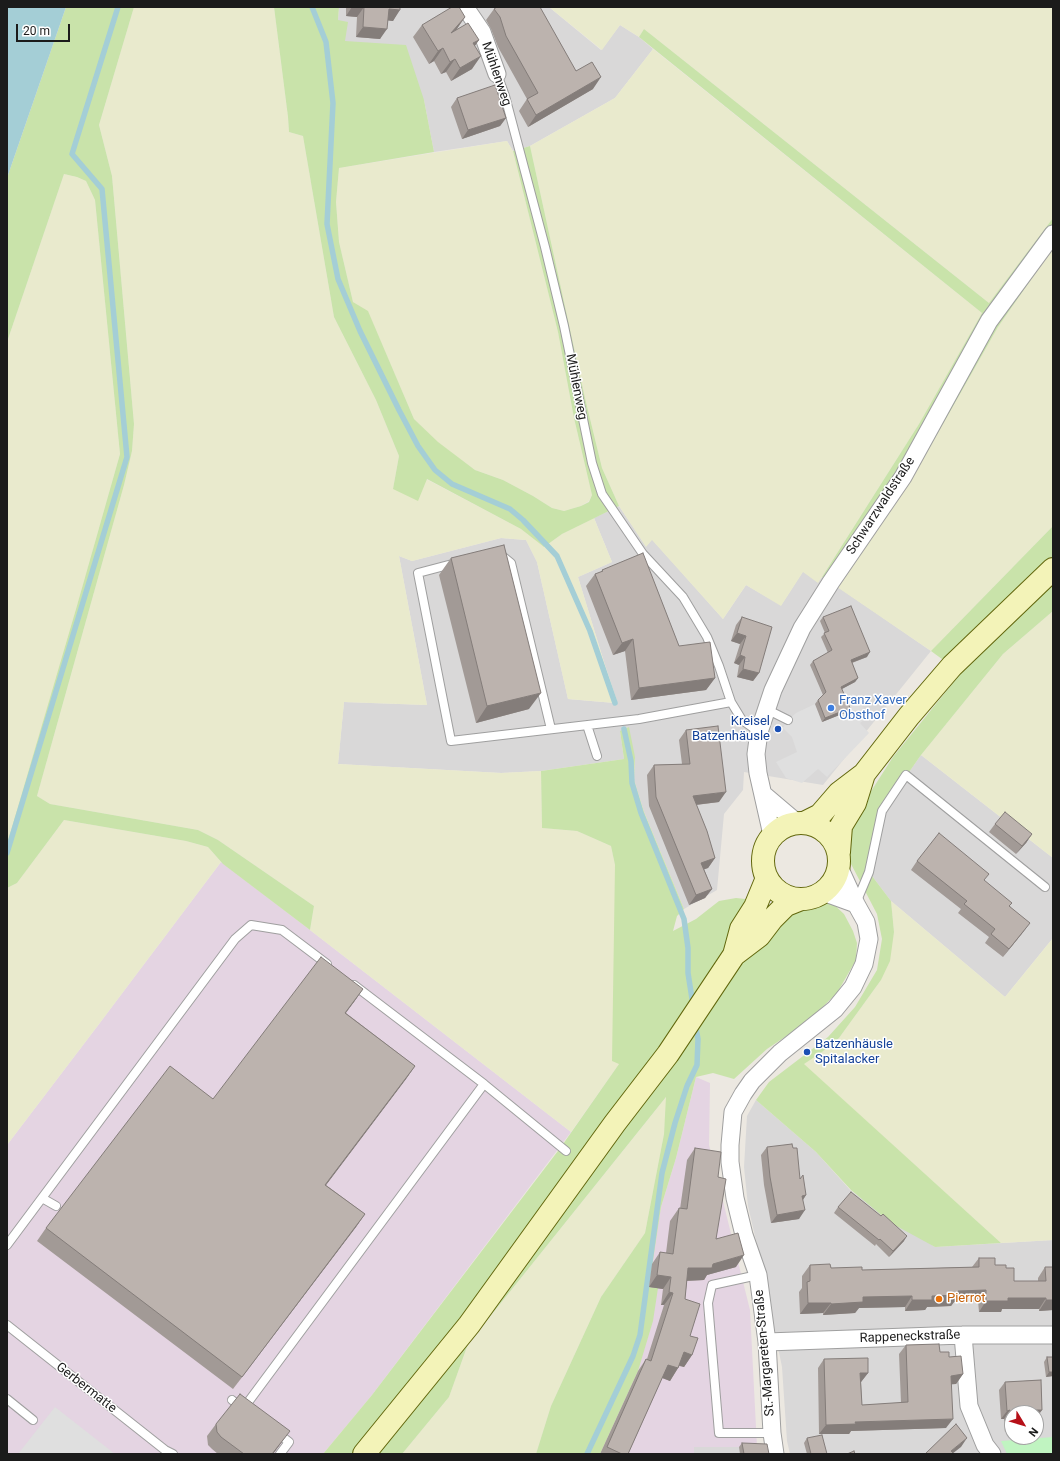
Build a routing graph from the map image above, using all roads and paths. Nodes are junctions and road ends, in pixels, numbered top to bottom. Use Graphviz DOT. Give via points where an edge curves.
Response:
graph roads {
  1 [pos="465,7"];
  2 [pos="497,74"];
  3 [pos="1053,234"];
  4 [pos="490,555"];
  5 [pos="461,562"];
  6 [pos="1053,569"];
  7 [pos="731,702"];
  8 [pos="766,709"];
  9 [pos="788,720"];
  10 [pos="587,725"];
  11 [pos="551,729"];
  12 [pos="759,732"];
  13 [pos="597,756"];
  14 [pos="864,774"];
  15 [pos="763,794"];
  16 [pos="801,822"];
  17 [pos="772,835"];
  18 [pos="839,860"];
  19 [pos="767,878"];
  20 [pos="1045,887"];
  21 [pos="823,892"];
  22 [pos="801,899"];
  23 [pos="856,904"];
  24 [pos="734,956"];
  25 [pos="332,968"];
  26 [pos="345,978"];
  27 [pos="484,1084"];
  28 [pos="566,1150"];
  29 [pos="42,1198"];
  30 [pos="56,1206"];
  31 [pos="7,1245"];
  32 [pos="758,1275"];
  33 [pos="7,1325"];
  34 [pos="963,1335"];
  35 [pos="1053,1335"];
  36 [pos="767,1342"];
  37 [pos="7,1399"];
  38 [pos="232,1400"];
  39 [pos="33,1420"];
  40 [pos="272,1429"];
  41 [pos="772,1433"];
  42 [pos="166,1452"];
  43 [pos="173,1454"];
  44 [pos="280,1454"];
  45 [pos="364,1454"];
  46 [pos="775,1454"];
  47 [pos="992,1454"];
  1 -- 2 [label="street, Mühlenweg" via="482,32"];
  2 -- 7 [label="lane, Mühlenweg" via="507,103 544,246 564,326 592,463 602,494 643,554 683,597 707,637"];
  3 -- 8 [label="street, Schwarzwaldstraße" via="989,321 903,477 802,628"];
  4 -- 11 [label="lane" via="498,553 511,563"];
  5 -- 11 [label="lane" via="418,573 451,741"];
  6 -- 14 [label="main road" via="952,666"];
  7 -- 10 [label="lane" via="640,719"];
  7 -- 12 [label="lane, Mühlenweg" via="742,720"];
  8 -- 9 [label="lane"];
  8 -- 12 [label="street, Schwarzwaldstraße"];
  10 -- 11 [label="lane"];
  10 -- 13 [label="lane"];
  12 -- 15 [label="street, Schwarzwaldstraße" via="756,754"];
  14 -- 16 [label="main road" via="839,794 820,815"];
  14 -- 18 [label="main road" via="855,803 841,826"];
  15 -- 16 [label="street"];
  15 -- 17 [label="street, Schwarzwaldstraße"];
  16 -- 17 [label="main road" via="787,825"];
  16 -- 18 [label="main road" via="827,832 836,844"];
  17 -- 19 [label="main road" via="763,856"];
  18 -- 21 [label="main road" via="833,881"];
  18 -- 23 [label="street, St.-Margareten-Straße"];
  19 -- 22 [label="main road" via="777,891"];
  19 -- 24 [label="main road" via="755,907 741,929"];
  20 -- 23 [label="lane" via="906,775 882,811 869,872"];
  21 -- 22 [label="main road"];
  21 -- 23 [label="street"];
  22 -- 24 [label="main road" via="786,905 759,936"];
  23 -- 32 [label="street, St.-Margareten-Straße" via="866,922 869,939 864,964 853,987 835,1010 780,1053 752,1081 733,1112 730,1162 735,1198"];
  24 -- 45 [label="main road" via="668,1054 469,1325"];
  25 -- 29 [label="lane" via="282,930 251,925 235,940"];
  26 -- 27 [label="lane"];
  27 -- 28 [label="lane"];
  27 -- 38 [label="lane" via="246,1411"];
  29 -- 30 [label="lane"];
  29 -- 31 [label="lane"];
  32 -- 36 [label="street, St.-Margareten-Straße"];
  32 -- 41 [label="lane" via="712,1285 708,1303 719,1433"];
  33 -- 42 [label="lane, Gerbermatte"];
  34 -- 35 [label="street, Rappeneckstraße"];
  34 -- 36 [label="street, Rappeneckstraße"];
  34 -- 47 [label="street" via="969,1406 985,1445"];
  36 -- 41 [label="street, St.-Margareten-Straße"];
  37 -- 39 [label="lane"];
  40 -- 44 [label="lane" via="289,1442"];
  41 -- 46 [label="street, St.-Margareten-Straße"];
  42 -- 43 [label="lane, Gerbermatte"];
}
